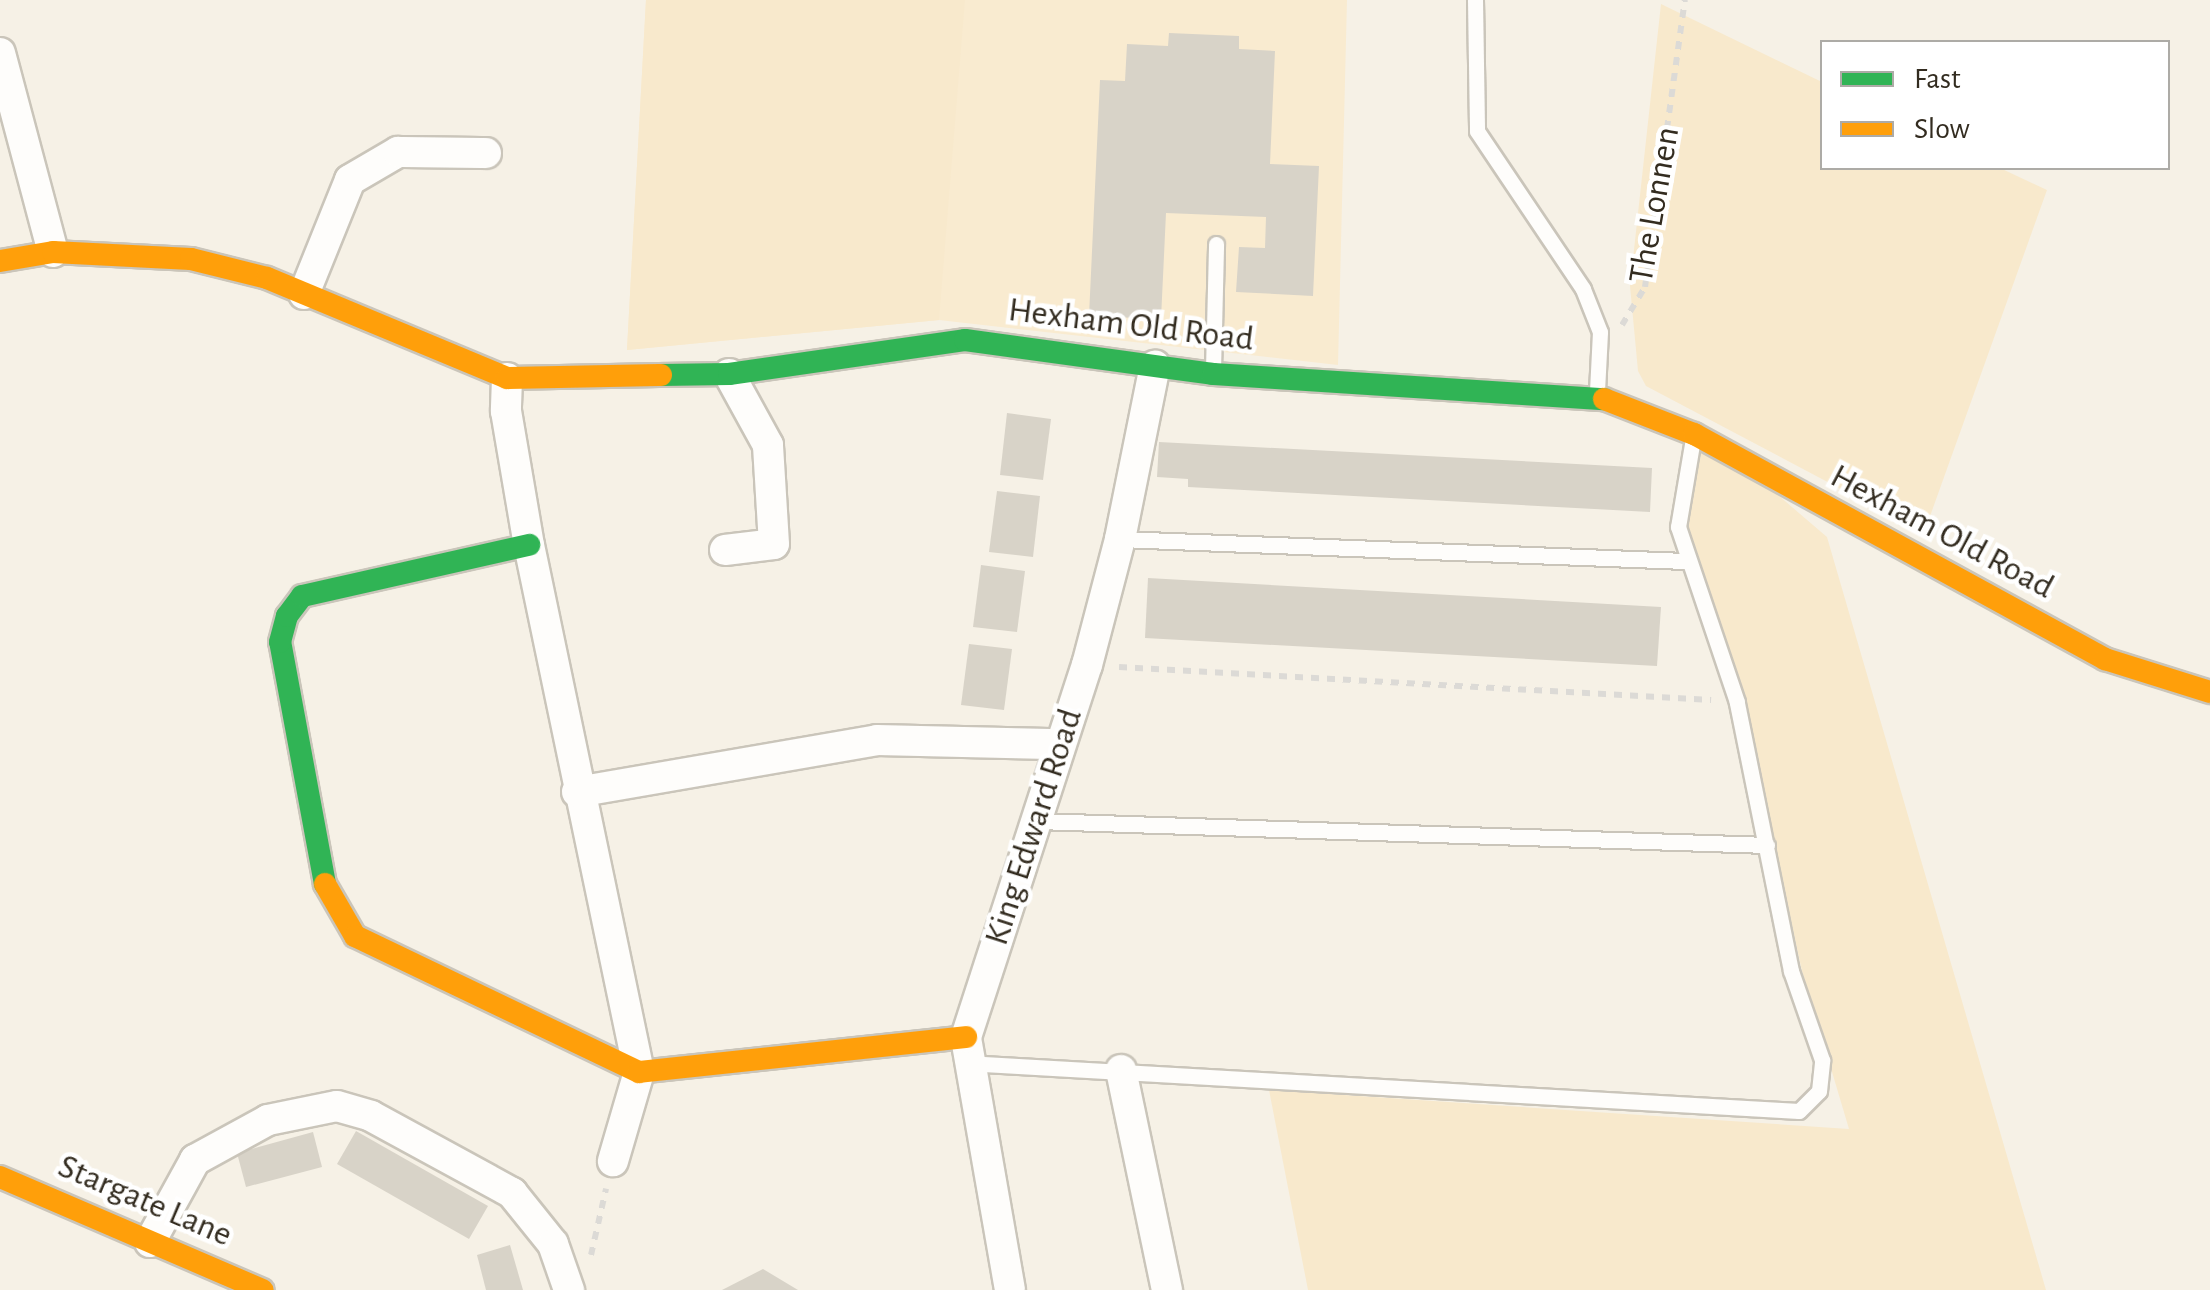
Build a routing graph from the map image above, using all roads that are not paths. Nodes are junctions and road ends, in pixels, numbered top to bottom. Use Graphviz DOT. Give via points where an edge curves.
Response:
graph roads {
  1 [pos="1475,0"];
  2 [pos="0,53"];
  3 [pos="486,153"];
  4 [pos="1216,244"];
  5 [pos="53,252"];
  6 [pos="0,261"];
  7 [pos="304,294"];
  8 [pos="1154,366"];
  9 [pos="730,374"];
  10 [pos="1213,374"];
  11 [pos="507,378"];
  12 [pos="1596,396"];
  13 [pos="1694,434"];
  14 [pos="1120,539"];
  15 [pos="529,545"];
  16 [pos="726,550"];
  17 [pos="1686,562"];
  18 [pos="2210,692"];
  19 [pos="1060,744"];
  20 [pos="576,792"];
  21 [pos="1037,821"];
  22 [pos="1767,845"];
  23 [pos="966,1050"];
  24 [pos="1121,1070"];
  25 [pos="639,1072"];
  26 [pos="613,1160"];
  27 [pos="0,1177"];
  28 [pos="150,1242"];
  29 [pos="578,1281"];
  30 [pos="263,1290"];
  31 [pos="1010,1290"];
  32 [pos="1168,1290"];
  1 -- 12 [label="lane" via="1477,131 1583,289 1600,332"];
  2 -- 5 [label="street"];
  3 -- 7 [label="street" via="398,152 350,180"];
  4 -- 10 [label="lane"];
  5 -- 6 [label="street, Hexham Old Road"];
  5 -- 7 [label="street, Hexham Old Road" via="191,259"];
  7 -- 11 [label="street, Hexham Old Road"];
  8 -- 9 [label="street, Hexham Old Road" via="965,340"];
  8 -- 10 [label="street, Hexham Old Road"];
  8 -- 14 [label="street, King Edward Road"];
  9 -- 11 [label="street, Hexham Old Road"];
  9 -- 16 [label="street" via="768,445 774,544"];
  10 -- 12 [label="street, Hexham Old Road"];
  11 -- 15 [label="street" via="506,411"];
  12 -- 13 [label="street, Hexham Old Road"];
  13 -- 17 [label="lane" via="1678,527"];
  13 -- 18 [label="street, Hexham Old Road" via="2105,659"];
  14 -- 17 [label="lane"];
  14 -- 19 [label="street, King Edward Road"];
  15 -- 20 [label="street"];
  15 -- 25 [label="street" via="302,596 287,616 280,642 326,890 355,936 382,954"];
  17 -- 22 [label="lane" via="1737,702"];
  19 -- 20 [label="street" via="877,740"];
  19 -- 21 [label="street, King Edward Road"];
  20 -- 25 [label="street"];
  21 -- 22 [label="lane"];
  21 -- 23 [label="street, King Edward Road"];
  22 -- 24 [label="lane" via="1791,971 1822,1060 1819,1091 1799,1111"];
  23 -- 24 [label="lane"];
  23 -- 25 [label="street"];
  23 -- 31 [label="street, King Edward Road"];
  24 -- 32 [label="street"];
  25 -- 26 [label="street"];
  27 -- 28 [label="street, Stargate Lane"];
  28 -- 29 [label="street" via="196,1160 268,1120 337,1106 371,1116 512,1192"];
  28 -- 30 [label="street, Stargate Lane"];
}
